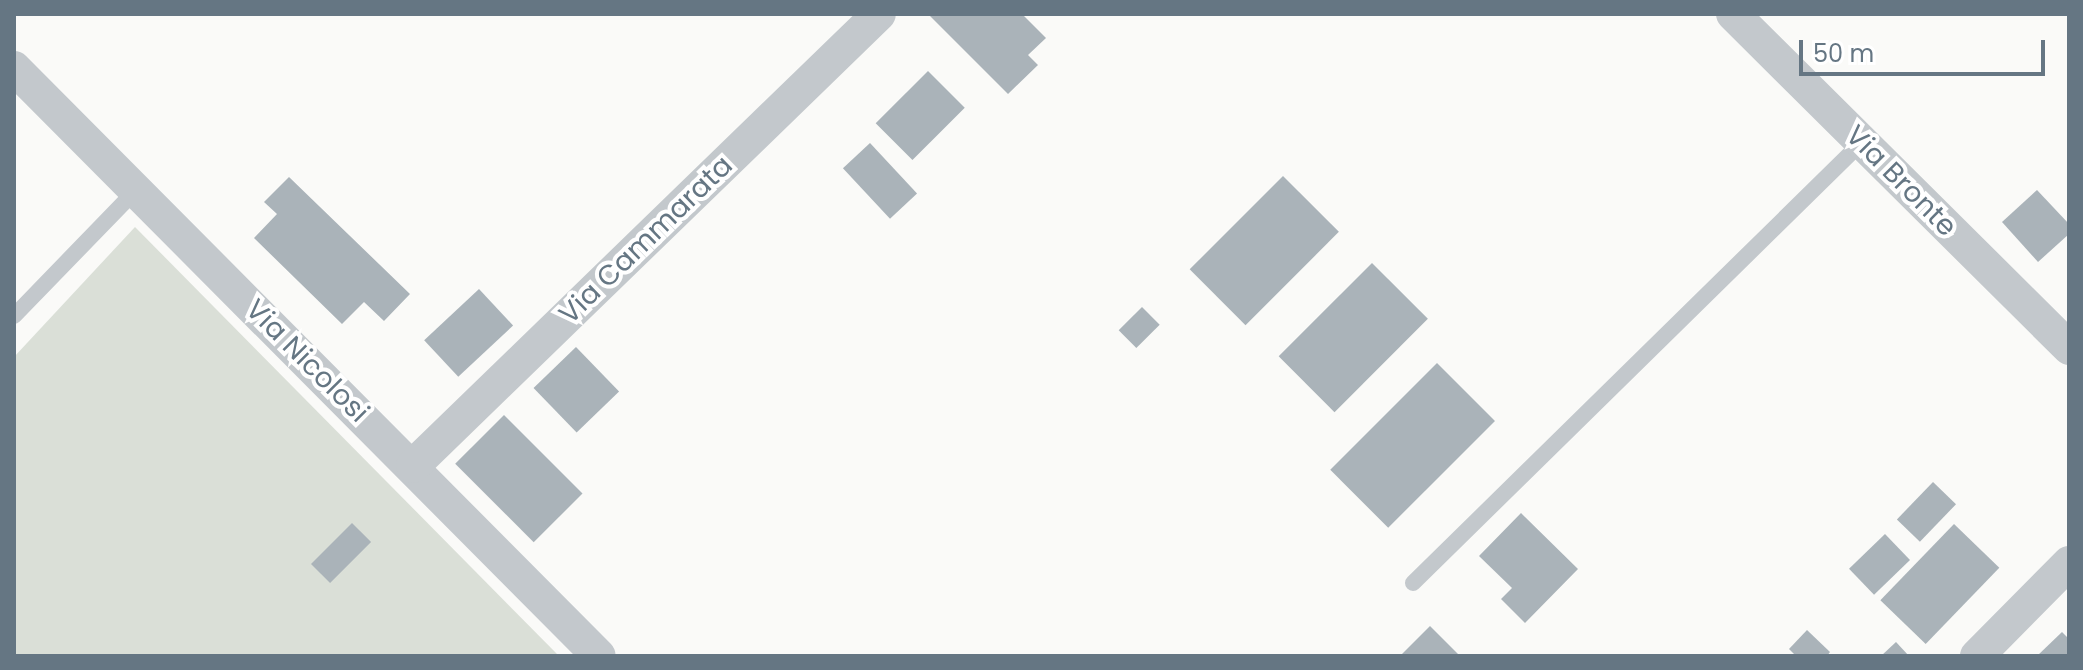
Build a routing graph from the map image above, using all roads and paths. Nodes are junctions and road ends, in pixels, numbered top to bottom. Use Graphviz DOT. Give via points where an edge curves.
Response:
graph roads {
  1 [pos="879,14"];
  2 [pos="1733,14"];
  3 [pos="14,68"];
  4 [pos="1862,142"];
  5 [pos="136,190"];
  6 [pos="14,316"];
  7 [pos="2069,347"];
  8 [pos="413,466"];
  9 [pos="2069,563"];
  10 [pos="1413,583"];
  11 [pos="599,656"];
  12 [pos="1977,656"];
  1 -- 8 [label="street, Via Cammarata"];
  2 -- 4 [label="street, Via Bronte"];
  3 -- 5 [label="street, Via Nicolosi"];
  4 -- 7 [label="street, Via Bronte"];
  4 -- 10 [label="lane"];
  5 -- 6 [label="lane"];
  5 -- 8 [label="street, Via Nicolosi"];
  8 -- 11 [label="street, Via Nicolosi"];
  9 -- 12 [label="street"];
}
